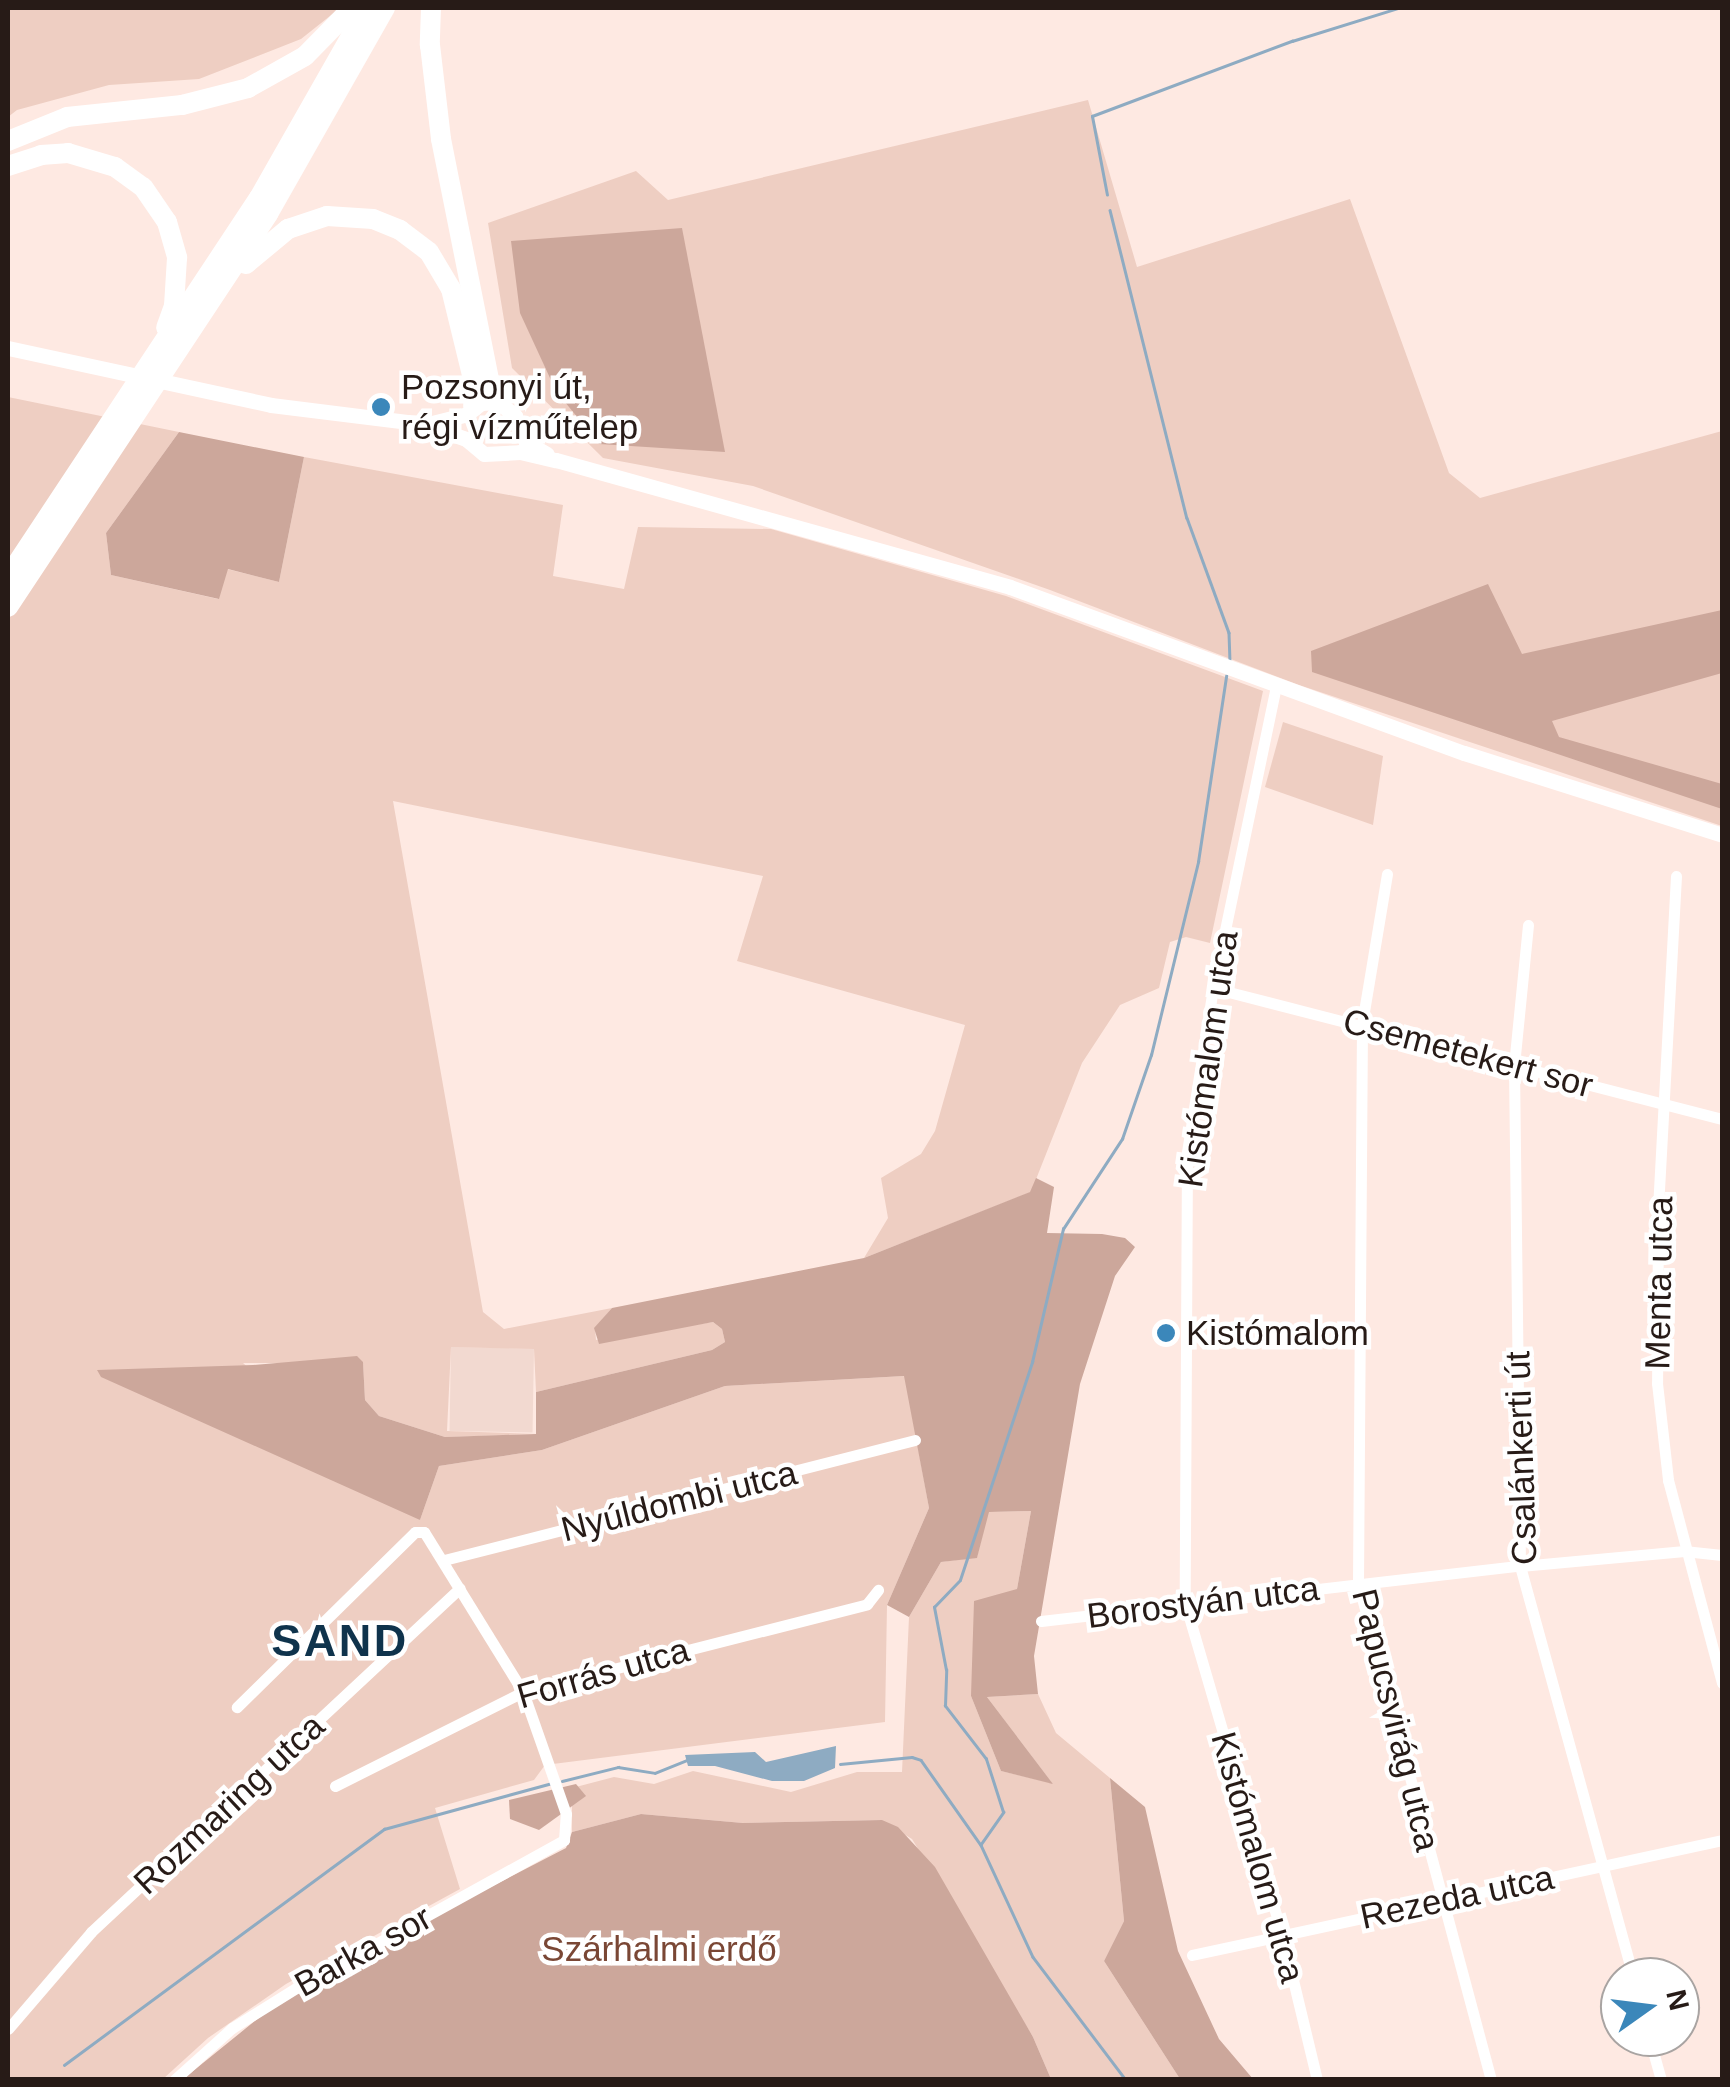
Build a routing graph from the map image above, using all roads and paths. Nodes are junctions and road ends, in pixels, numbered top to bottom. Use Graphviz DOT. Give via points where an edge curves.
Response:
graph roads {
  1 [pos="352,8"];
  2 [pos="367,8"];
  3 [pos="385,8"];
  4 [pos="430,8"];
  5 [pos="8,141"];
  6 [pos="8,166"];
  7 [pos="218,289"];
  8 [pos="8,348"];
  9 [pos="159,350"];
  10 [pos="498,402"];
  11 [pos="470,411"];
  12 [pos="423,424"];
  13 [pos="518,427"];
  14 [pos="466,439"];
  15 [pos="503,452"];
  16 [pos="556,460"];
  17 [pos="8,577"];
  18 [pos="8,607"];
  19 [pos="1276,686"];
  20 [pos="1722,835"];
  21 [pos="1387,874"];
  22 [pos="1676,876"];
  23 [pos="1528,926"];
  24 [pos="1213,988"];
  25 [pos="1362,1024"];
  26 [pos="1514,1066"];
  27 [pos="1664,1104"];
  28 [pos="1722,1120"];
  29 [pos="914,1440"];
  30 [pos="1684,1551"];
  31 [pos="1722,1555"];
  32 [pos="444,1560"];
  33 [pos="1520,1566"];
  34 [pos="1358,1583"];
  35 [pos="460,1588"];
  36 [pos="878,1590"];
  37 [pos="1185,1603"];
  38 [pos="1041,1620"];
  39 [pos="1722,1683"];
  40 [pos="522,1692"];
  41 [pos="237,1707"];
  42 [pos="336,1786"];
  43 [pos="1722,1840"];
  44 [pos="1603,1866"];
  45 [pos="1442,1902"];
  46 [pos="1282,1934"];
  47 [pos="1192,1955"];
  48 [pos="1628,1957"];
  49 [pos="8,2029"];
  50 [pos="174,2080"];
  51 [pos="1317,2080"];
  52 [pos="1491,2080"];
  1 -- 5 [label="highway" via="305,56 248,88 182,105 67,117"];
  2 -- 9 [label="highway" via="304,124"];
  3 -- 7 [label="highway" via="319,130"];
  4 -- 10 [label="highway" via="441,139"];
  6 -- 9 [label="highway" via="40,155 94,158 128,175 157,204 177,258 174,306"];
  7 -- 11 [label="highway" via="272,239 308,220 349,214 400,230 428,252 451,289 474,383"];
  7 -- 18 [label="highway"];
  8 -- 12 [label="main road" via="290,408"];
  9 -- 17 [label="highway"];
  10 -- 11 [label="main road"];
  10 -- 13 [label="main road"];
  11 -- 12 [label="main road"];
  11 -- 14 [label="main road"];
  12 -- 14 [label="main road"];
  13 -- 15 [label="main road"];
  13 -- 16 [label="main road" via="526,442"];
  14 -- 15 [label="main road" via="484,454"];
  15 -- 16 [label="main road"];
  16 -- 19 [label="main road" via="1010,587"];
  19 -- 20 [label="main road"];
  19 -- 24 [label="street, Kistómalom utca"];
  21 -- 25 [label="street, Papucsvirág utca"];
  22 -- 27 [label="street, Menta utca"];
  23 -- 26 [label="street, Csalánkerti út"];
  24 -- 25 [label="street, Csemetekert sor"];
  24 -- 37 [label="street, Kistómalom utca" via="1187,1152"];
  25 -- 26 [label="street, Csemetekert sor"];
  25 -- 34 [label="street, Papucsvirág utca"];
  26 -- 27 [label="street, Csemetekert sor"];
  26 -- 33 [label="street, Csalánkerti út"];
  27 -- 28 [label="street, Csemetekert sor"];
  27 -- 30 [label="street, Menta utca" via="1657,1383"];
  29 -- 32 [label="street, Nyúldombi utca"];
  30 -- 31 [label="street, Borostyán utca"];
  30 -- 33 [label="street, Borostyán utca"];
  30 -- 39 [label="street, Menta utca"];
  32 -- 35 [label="street"];
  32 -- 41 [label="street" via="430,1536 418,1531"];
  33 -- 34 [label="street, Borostyán utca"];
  33 -- 44 [label="street, Csalánkerti út"];
  34 -- 37 [label="street, Borostyán utca"];
  34 -- 45 [label="street, Papucsvirág utca"];
  35 -- 40 [label="street"];
  35 -- 49 [label="street, Rozmaring utca" via="91,1932"];
  36 -- 40 [label="street, Forrás utca" via="867,1604"];
  37 -- 38 [label="street, Borostyán utca"];
  37 -- 46 [label="street, Kistómalom utca"];
  40 -- 42 [label="street, Forrás utca"];
  40 -- 50 [label="street, Barka sor" via="566,1814 564,1840 296,1988 232,2028"];
  43 -- 44 [label="street, Rezeda utca"];
  44 -- 45 [label="street, Rezeda utca"];
  44 -- 48 [label="street, Csalánkerti út"];
  45 -- 46 [label="street, Rezeda utca"];
  45 -- 52 [label="street, Papucsvirág utca"];
  46 -- 47 [label="street, Rezeda utca"];
  46 -- 51 [label="street, Kistómalom utca"];
}
